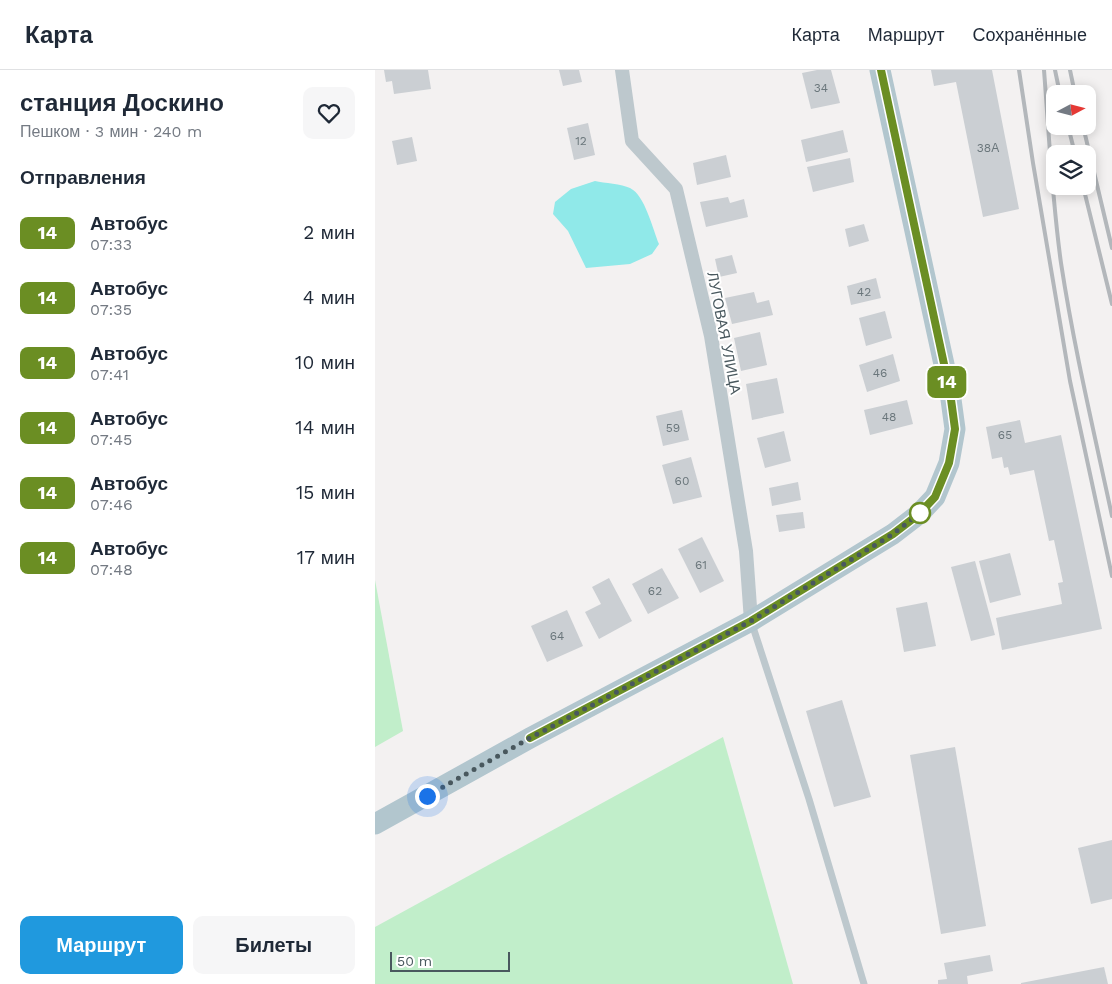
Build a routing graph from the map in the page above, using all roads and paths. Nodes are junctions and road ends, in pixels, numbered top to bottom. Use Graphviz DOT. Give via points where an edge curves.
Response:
graph roads {
  1 [pos="622,70"];
  2 [pos="881,70"];
  3 [pos="751,621"];
  4 [pos="375,824"];
  5 [pos="864,984"];
  1 -- 3 [label="street, ЛУГОВАЯ УЛИЦА" via="632,140 676,189 711,336 746,551"];
  2 -- 3 [label="main road" via="950,392 955,429 949,463 935,497 919,514 893,534"];
  3 -- 4 [label="main road"];
  3 -- 5 [label="lane"];
}
